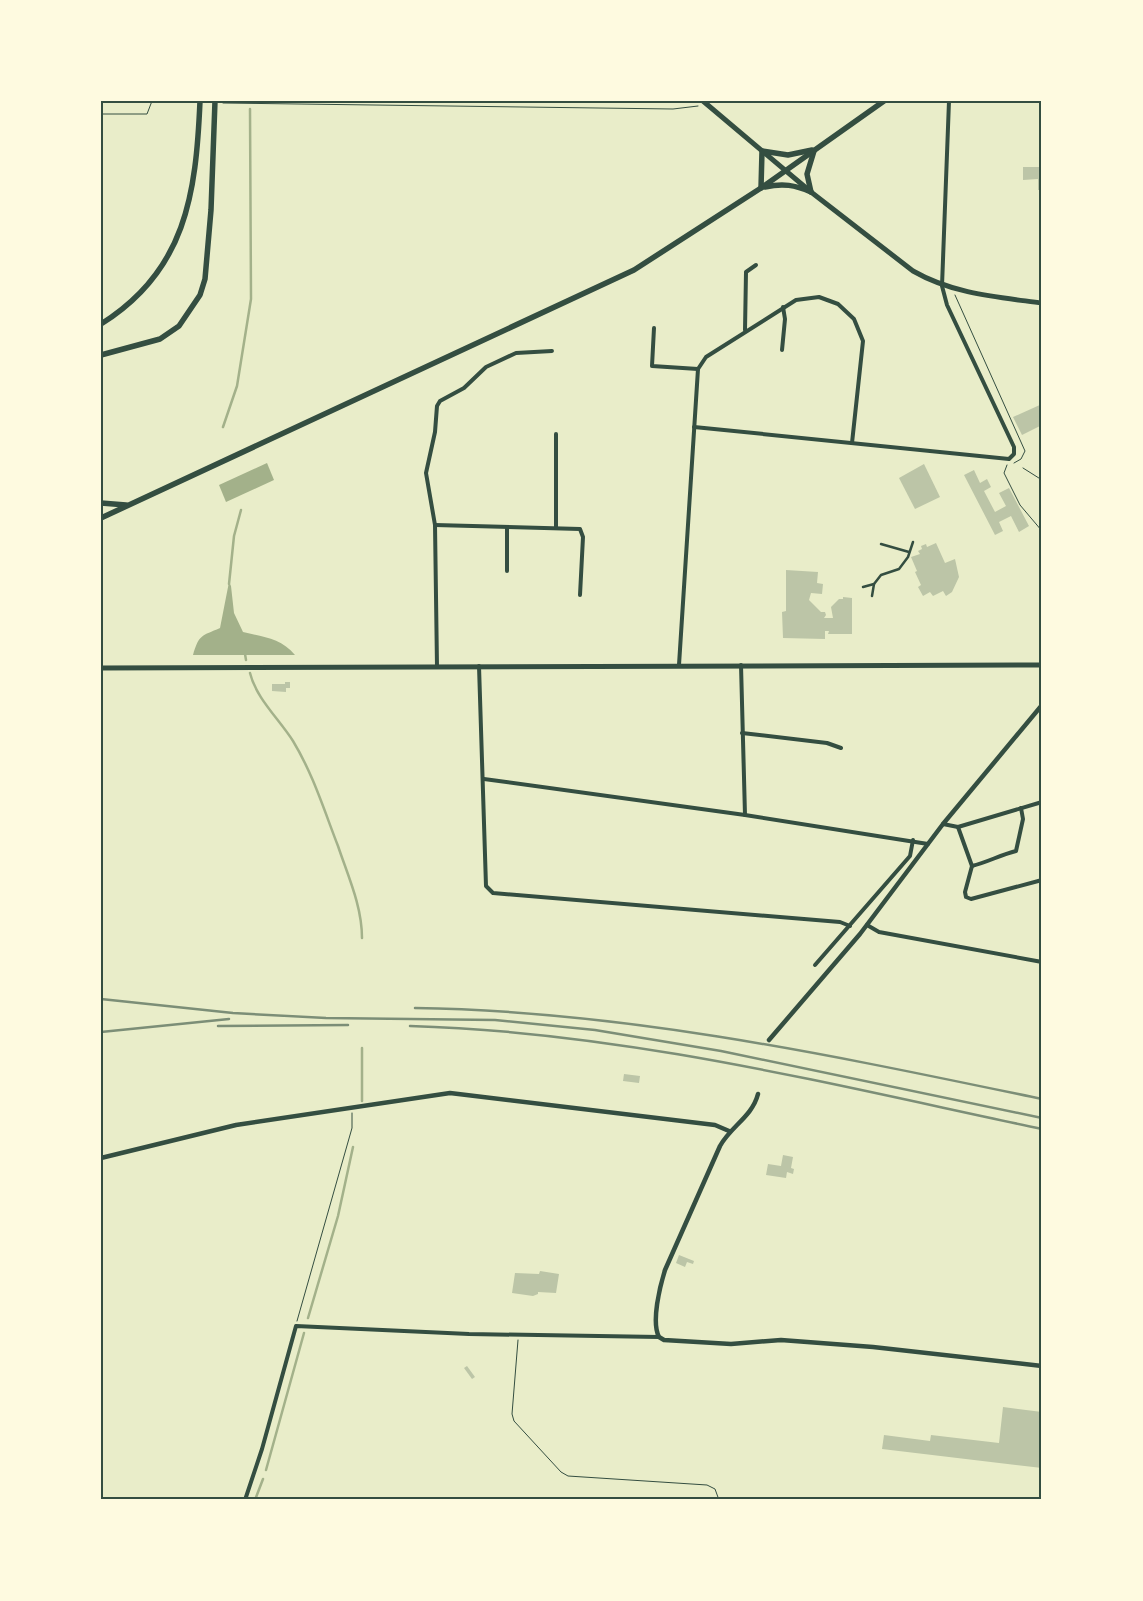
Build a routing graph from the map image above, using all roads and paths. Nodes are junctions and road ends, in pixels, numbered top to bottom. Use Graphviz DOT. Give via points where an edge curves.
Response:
graph roads {
  1 [pos="152,101"];
  2 [pos="166,101"];
  3 [pos="200,101"];
  4 [pos="215,101"];
  5 [pos="884,101"];
  6 [pos="949,101"];
  7 [pos="181,102"];
  8 [pos="706,102"];
  9 [pos="230,103"];
  10 [pos="101,114"];
  11 [pos="762,150"];
  12 [pos="814,150"];
  13 [pos="785,170"];
  14 [pos="761,188"];
  15 [pos="811,192"];
  16 [pos="756,265"];
  17 [pos="942,286"];
  18 [pos="954,289"];
  19 [pos="1042,303"];
  20 [pos="783,307"];
  21 [pos="101,324"];
  22 [pos="654,328"];
  23 [pos="746,330"];
  24 [pos="782,350"];
  25 [pos="552,351"];
  26 [pos="101,355"];
  27 [pos="698,369"];
  28 [pos="694,427"];
  29 [pos="556,434"];
  30 [pos="852,443"];
  31 [pos="1023,468"];
  32 [pos="1042,480"];
  33 [pos="101,503"];
  34 [pos="130,504"];
  35 [pos="101,518"];
  36 [pos="436,525"];
  37 [pos="508,526"];
  38 [pos="556,527"];
  39 [pos="1042,531"];
  40 [pos="914,542"];
  41 [pos="881,544"];
  42 [pos="908,552"];
  43 [pos="507,571"];
  44 [pos="874,584"];
  45 [pos="863,586"];
  46 [pos="580,595"];
  47 [pos="872,596"];
  48 [pos="679,665"];
  49 [pos="741,665"];
  50 [pos="1042,665"];
  51 [pos="479,666"];
  52 [pos="437,667"];
  53 [pos="101,668"];
  54 [pos="1042,705"];
  55 [pos="742,732"];
  56 [pos="841,748"];
  57 [pos="484,779"];
  58 [pos="1042,802"];
  59 [pos="1021,808"];
  60 [pos="745,815"];
  61 [pos="943,824"];
  62 [pos="958,827"];
  63 [pos="913,840"];
  64 [pos="928,844"];
  65 [pos="972,866"];
  66 [pos="1042,880"];
  67 [pos="867,925"];
  68 [pos="850,926"];
  69 [pos="1042,962"];
  70 [pos="815,965"];
  71 [pos="769,1040"];
  72 [pos="758,1094"];
  73 [pos="351,1109"];
  74 [pos="730,1131"];
  75 [pos="101,1158"];
  76 [pos="296,1326"];
  77 [pos="659,1337"];
  78 [pos="518,1344"];
  79 [pos="1042,1366"];
  80 [pos="245,1500"];
  81 [pos="719,1500"];
  1 -- 10 [label="path" via="148,114"];
  2 -- 7 [label="path"];
  3 -- 21 [label="main road" via="200,122 186,213 173,249 139,296"];
  4 -- 26 [label="main road" via="209,239 200,295 179,326 160,339"];
  5 -- 12 [label="main road"];
  6 -- 17 [label="street"];
  8 -- 9 [label="path" via="673,109"];
  8 -- 11 [label="main road"];
  11 -- 12 [label="main road" via="788,155"];
  11 -- 13 [label="main road"];
  11 -- 14 [label="main road"];
  12 -- 13 [label="main road"];
  12 -- 15 [label="main road" via="807,174"];
  13 -- 14 [label="main road"];
  13 -- 15 [label="main road"];
  14 -- 15 [label="main road" via="785,184"];
  14 -- 34 [label="main road" via="634,270"];
  15 -- 17 [label="main road" via="904,265"];
  16 -- 23 [label="street" via="746,272"];
  17 -- 18 [label="main road"];
  17 -- 30 [label="street" via="947,305 1014,447 1014,454 1009,459"];
  18 -- 19 [label="main road"];
  18 -- 39 [label="path" via="956,300 1025,451 1018,461 1008,462 1004,473 1020,505"];
  20 -- 23 [label="street"];
  20 -- 24 [label="street" via="786,319"];
  20 -- 30 [label="street" via="801,298 826,298 847,310 857,324 863,348"];
  22 -- 27 [label="street" via="652,366"];
  23 -- 27 [label="street" via="712,352"];
  25 -- 36 [label="street" via="516,353 486,367 464,388 440,401 426,473"];
  27 -- 28 [label="street"];
  28 -- 30 [label="street"];
  28 -- 48 [label="street"];
  29 -- 38 [label="street"];
  31 -- 32 [label="path"];
  33 -- 34 [label="main road"];
  34 -- 35 [label="main road"];
  36 -- 37 [label="street"];
  36 -- 52 [label="street"];
  37 -- 38 [label="street"];
  37 -- 43 [label="street"];
  38 -- 46 [label="street" via="575,528 582,532"];
  40 -- 42 [label="street"];
  41 -- 42 [label="street"];
  42 -- 44 [label="street" via="899,569 881,574"];
  44 -- 45 [label="street"];
  44 -- 47 [label="street"];
  48 -- 49 [label="main road"];
  48 -- 51 [label="main road"];
  49 -- 50 [label="main road"];
  49 -- 55 [label="street"];
  51 -- 52 [label="main road"];
  51 -- 57 [label="street"];
  52 -- 53 [label="main road"];
  54 -- 61 [label="street"];
  55 -- 56 [label="street" via="827,743"];
  55 -- 60 [label="street"];
  57 -- 60 [label="street"];
  57 -- 68 [label="street" via="486,886 493,893 743,913 840,922"];
  58 -- 59 [label="street"];
  59 -- 62 [label="street"];
  59 -- 65 [label="street" via="1023,819 1016,851"];
  60 -- 63 [label="street"];
  61 -- 62 [label="street"];
  61 -- 64 [label="street"];
  62 -- 65 [label="street"];
  63 -- 64 [label="street"];
  63 -- 68 [label="street" via="910,856"];
  64 -- 67 [label="street"];
  65 -- 66 [label="street" via="965,892 971,899"];
  67 -- 69 [label="street" via="879,932"];
  67 -- 71 [label="street"];
  68 -- 70 [label="street"];
  72 -- 74 [label="street" via="750,1114"];
  73 -- 74 [label="street" via="459,1093 715,1125"];
  73 -- 75 [label="street" via="214,1129"];
  73 -- 76 [label="path" via="352,1128"];
  74 -- 77 [label="street" via="711,1164 665,1270 657,1311"];
  76 -- 77 [label="street" via="469,1334"];
  76 -- 80 [label="street"];
  77 -- 79 [label="street" via="664,1340 731,1344 781,1340 850,1345"];
  78 -- 81 [label="path" via="514,1421 561,1472 568,1476 707,1485 715,1489"];
}
